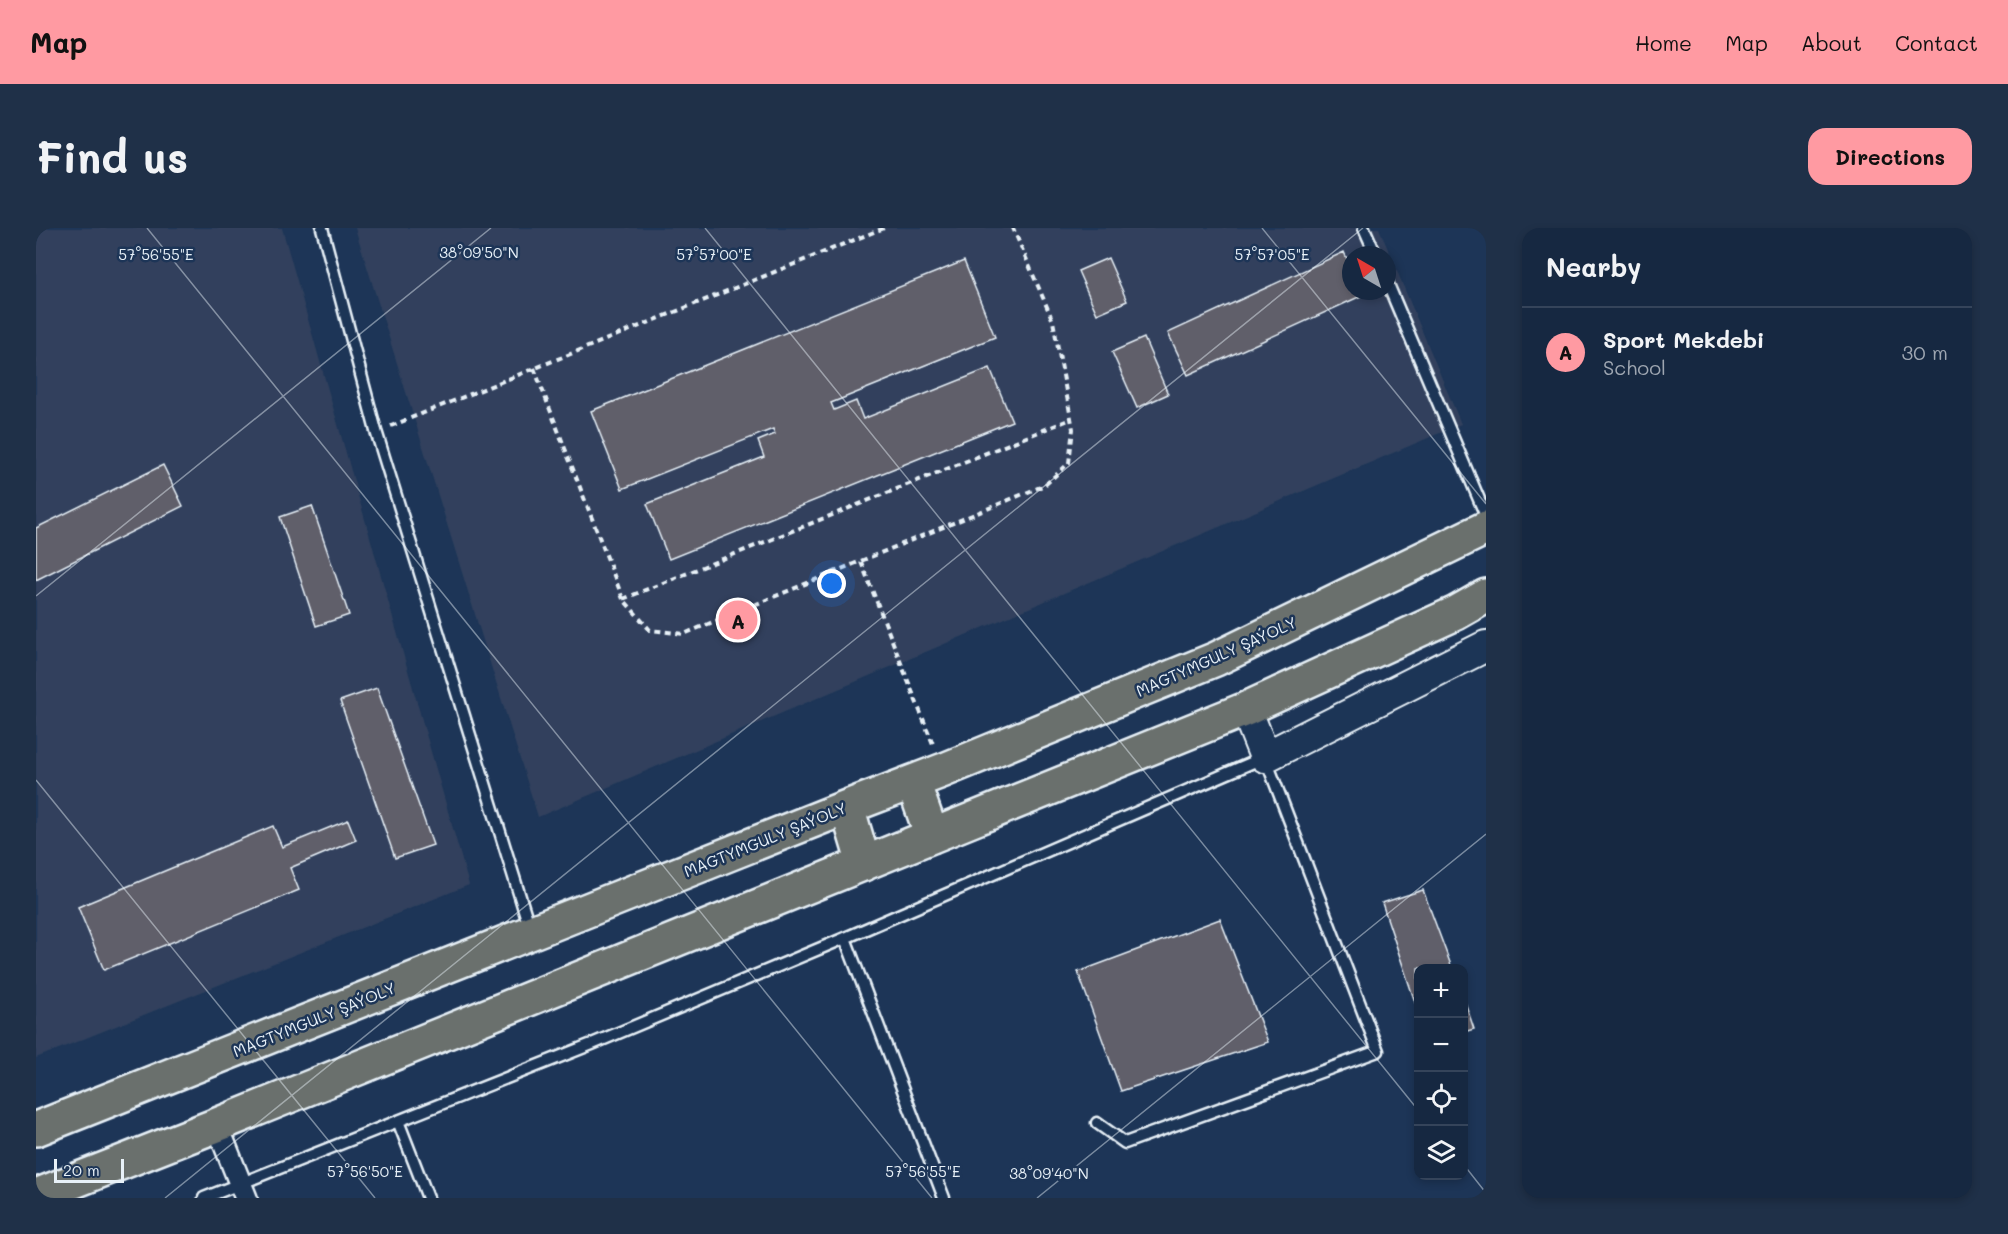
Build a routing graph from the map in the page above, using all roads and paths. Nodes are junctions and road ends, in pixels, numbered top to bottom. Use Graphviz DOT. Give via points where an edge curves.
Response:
graph roads {
  1 [pos="322,228"];
  2 [pos="884,228"];
  3 [pos="1013,228"];
  4 [pos="1364,228"];
  5 [pos="1372,246"];
  6 [pos="1395,300"];
  7 [pos="534,368"];
  8 [pos="1071,418"];
  9 [pos="376,431"];
  10 [pos="1486,516"];
  11 [pos="1486,528"];
  12 [pos="861,562"];
  13 [pos="1486,596"];
  14 [pos="623,599"];
  15 [pos="1486,646"];
  16 [pos="1246,709"];
  17 [pos="1265,757"];
  18 [pos="944,770"];
  19 [pos="913,782"];
  20 [pos="847,807"];
  21 [pos="932,836"];
  22 [pos="864,864"];
  23 [pos="531,932"];
  24 [pos="845,938"];
  25 [pos="398,1121"];
  26 [pos="1097,1123"];
  27 [pos="217,1125"];
  28 [pos="36,1129"];
  29 [pos="244,1191"];
  30 [pos="36,1196"];
  31 [pos="204,1198"];
  32 [pos="428,1198"];
  33 [pos="944,1198"];
  1 -- 9 [label="lane"];
  2 -- 7 [label="path"];
  3 -- 8 [label="path" via="1053,321"];
  4 -- 5 [label="lane"];
  6 -- 10 [label="lane"];
  7 -- 9 [label="path"];
  7 -- 14 [label="path"];
  8 -- 12 [label="path" via="1068,463 1045,486"];
  8 -- 14 [label="path"];
  9 -- 23 [label="lane"];
  11 -- 18 [label="highway, MAGTYMGULY ŞAÝOLY" via="1216,659"];
  12 -- 14 [label="path" via="684,634 650,630"];
  12 -- 18 [label="path"];
  13 -- 16 [label="highway"];
  15 -- 17 [label="street"];
  16 -- 17 [label="street"];
  16 -- 21 [label="highway"];
  17 -- 24 [label="lane"];
  17 -- 26 [label="lane" via="1378,1051 1125,1143"];
  18 -- 19 [label="highway, MAGTYMGULY ŞAÝOLY"];
  19 -- 20 [label="highway, MAGTYMGULY ŞAÝOLY"];
  19 -- 21 [label="highway"];
  20 -- 22 [label="highway"];
  20 -- 23 [label="highway, MAGTYMGULY ŞAÝOLY"];
  21 -- 22 [label="highway"];
  22 -- 27 [label="highway"];
  23 -- 28 [label="highway, MAGTYMGULY ŞAÝOLY"];
  24 -- 25 [label="lane"];
  24 -- 33 [label="lane"];
  25 -- 29 [label="lane"];
  25 -- 32 [label="lane"];
  27 -- 29 [label="street"];
  27 -- 30 [label="highway"];
  29 -- 31 [label="lane"];
}
